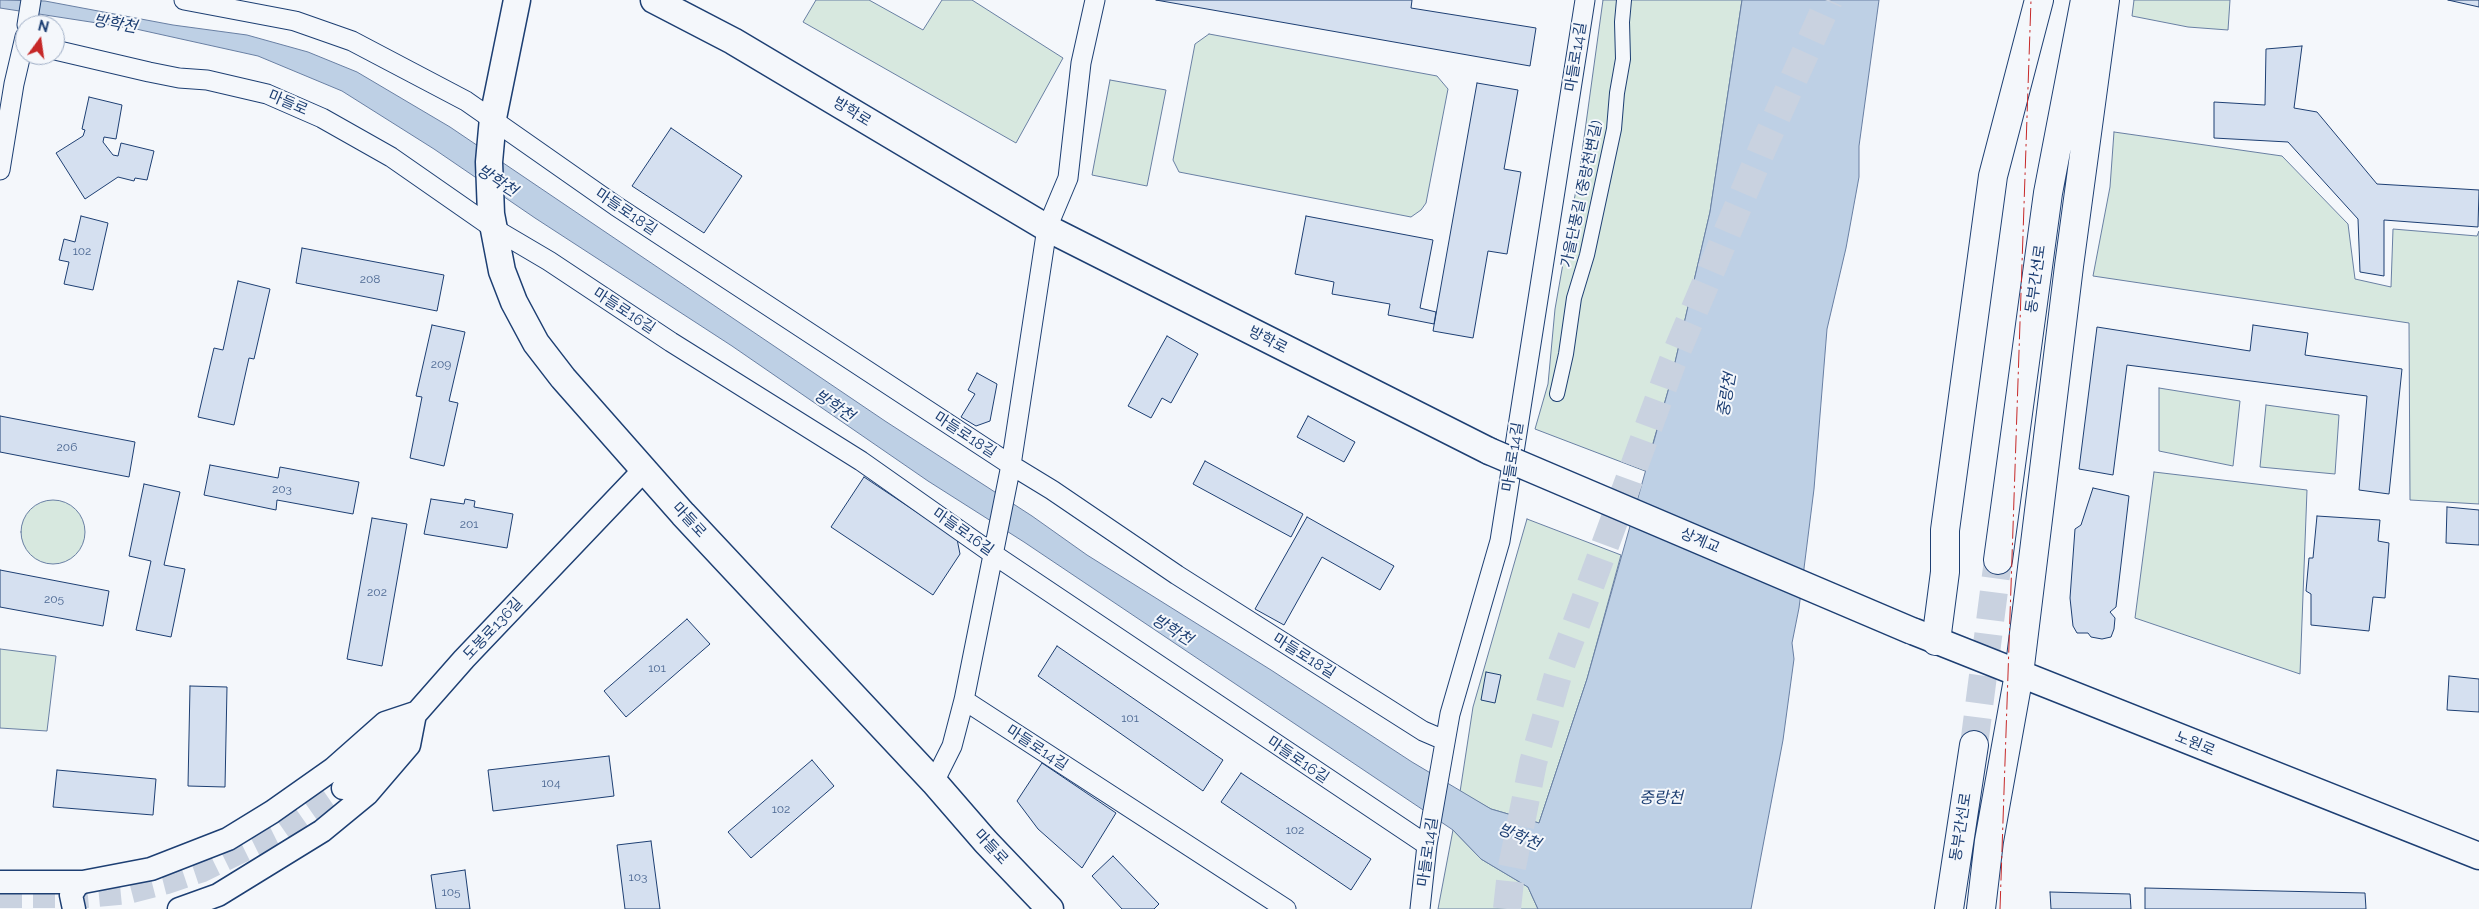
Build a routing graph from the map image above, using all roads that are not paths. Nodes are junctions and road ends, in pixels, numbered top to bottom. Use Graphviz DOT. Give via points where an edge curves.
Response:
graph roads {
  1 [pos="31,0"];
  2 [pos="184,0"];
  3 [pos="517,0"];
  4 [pos="654,0"];
  5 [pos="1095,0"];
  6 [pos="1585,0"];
  7 [pos="1624,0"];
  8 [pos="2039,0"];
  9 [pos="2085,0"];
  10 [pos="2105,0"];
  11 [pos="29,15"];
  12 [pos="65,52"];
  13 [pos="18,65"];
  14 [pos="491,130"];
  15 [pos="0,170"];
  16 [pos="492,221"];
  17 [pos="1047,228"];
  18 [pos="1557,394"];
  19 [pos="1489,451"];
  20 [pos="644,470"];
  21 [pos="1009,473"];
  22 [pos="994,549"];
  23 [pos="1998,560"];
  24 [pos="1924,636"];
  25 [pos="2019,674"];
  26 [pos="964,700"];
  27 [pos="415,714"];
  28 [pos="1444,740"];
  29 [pos="1974,745"];
  30 [pos="934,782"];
  31 [pos="343,788"];
  32 [pos="1429,839"];
  33 [pos="2479,856"];
  34 [pos="0,882"];
  35 [pos="83,882"];
  36 [pos="218,902"];
  37 [pos="74,909"];
  38 [pos="179,909"];
  39 [pos="1050,909"];
  40 [pos="1286,909"];
  41 [pos="1420,909"];
  42 [pos="1949,909"];
  43 [pos="1981,909"];
  1 -- 11 [label="street"];
  2 -- 14 [label="street" via="295,21 352,40 466,101"];
  3 -- 14 [label="main road"];
  4 -- 17 [label="main road, 방학로" via="733,41"];
  5 -- 17 [label="street" via="1081,63 1068,178"];
  6 -- 28 [label="street, 마들로14길" via="1500,541"];
  7 -- 18 [label="street, 가을단풍길 (중랑천변길)" via="1622,59 1614,129 1587,255 1574,298"];
  8 -- 24 [label="highway" via="1993,176 1945,530 1945,572"];
  9 -- 23 [label="highway, 동부간선로" via="2048,193"];
  10 -- 25 [label="highway"];
  12 -- 16 [label="street, 마들로" via="268,94 322,118 391,156"];
  13 -- 15 [label="street"];
  14 -- 16 [label="main road"];
  14 -- 21 [label="street, 마들로18길" via="535,150"];
  16 -- 20 [label="main road, 마들로" via="502,271 536,343"];
  16 -- 22 [label="street, 마들로16길" via="671,342 861,460"];
  17 -- 19 [label="main road, 방학로"];
  17 -- 21 [label="street"];
  19 -- 24 [label="main road, 상계교, bridge"];
  20 -- 27 [label="street, 도봉로136길"];
  20 -- 30 [label="main road, 마들로"];
  21 -- 22 [label="street"];
  21 -- 28 [label="street, 마들로18길" via="1052,490 1346,683 1423,731"];
  22 -- 26 [label="street"];
  22 -- 32 [label="street, 마들로16길"];
  24 -- 25 [label="main road, 노원로"];
  25 -- 33 [label="main road, 노원로"];
  25 -- 43 [label="highway" via="1989,841"];
  26 -- 30 [label="street" via="952,746"];
  26 -- 40 [label="street, 마들로14길"];
  27 -- 31 [label="street, 도봉로136길"];
  27 -- 35 [label="street" via="386,724 333,769 228,839 151,869"];
  27 -- 36 [label="street" via="409,745 367,794 322,831"];
  28 -- 32 [label="street, 마들로14길"];
  29 -- 42 [label="highway, 동부간선로"];
  30 -- 39 [label="main road, 마들로"];
  32 -- 41 [label="street, 마들로14길"];
  34 -- 35 [label="street"];
  35 -- 37 [label="street" via="71,895"];
  36 -- 38 [label="street"];
}
